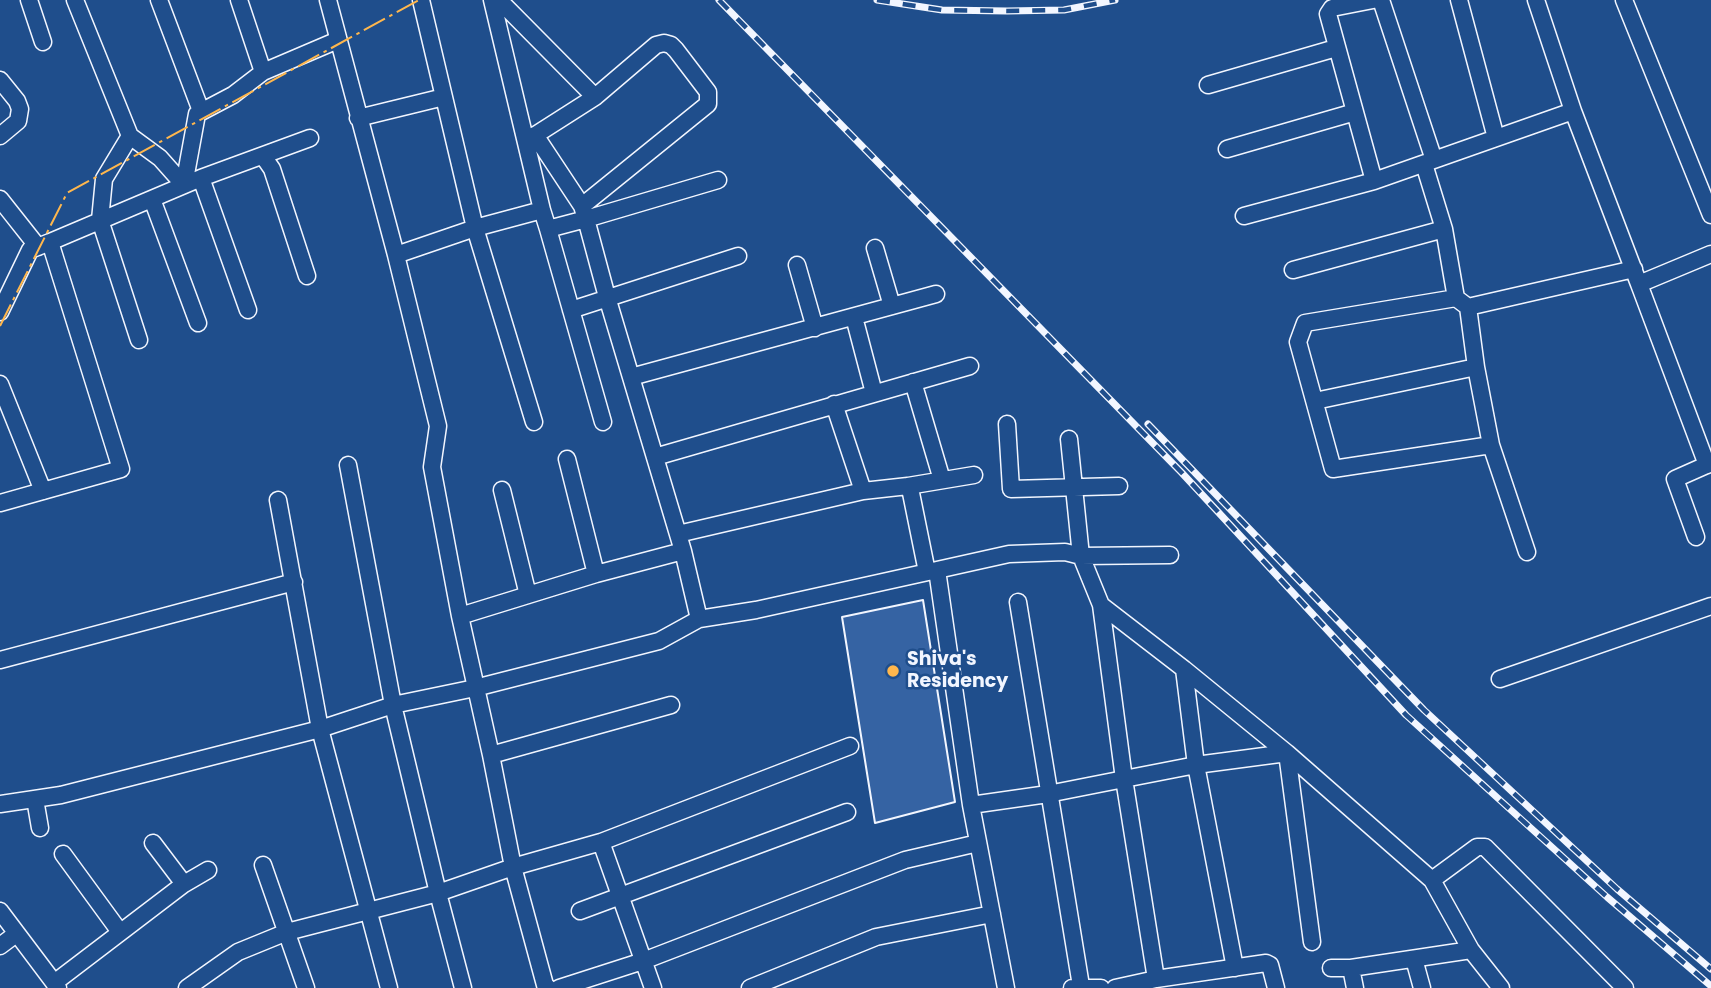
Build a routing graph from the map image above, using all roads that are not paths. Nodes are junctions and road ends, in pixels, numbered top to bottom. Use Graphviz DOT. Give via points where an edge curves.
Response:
graph roads {
  1 [pos="29,0"];
  2 [pos="75,0"];
  3 [pos="159,0"];
  4 [pos="239,0"];
  5 [pos="328,0"];
  6 [pos="421,0"];
  7 [pos="492,0"];
  8 [pos="499,0"];
  9 [pos="1373,0"];
  10 [pos="1381,0"];
  11 [pos="1459,0"];
  12 [pos="1536,0"];
  13 [pos="1624,0"];
  14 [pos="338,40"];
  15 [pos="43,41"];
  16 [pos="1336,48"];
  17 [pos="263,72"];
  18 [pos="0,80"];
  19 [pos="1208,85"];
  20 [pos="443,97"];
  21 [pos="595,97"];
  22 [pos="201,111"];
  23 [pos="1573,111"];
  24 [pos="1355,113"];
  25 [pos="358,118"];
  26 [pos="0,136"];
  27 [pos="130,136"];
  28 [pos="310,138"];
  29 [pos="531,138"];
  30 [pos="1496,138"];
  31 [pos="1227,149"];
  32 [pos="263,156"];
  33 [pos="1429,162"];
  34 [pos="201,178"];
  35 [pos="718,180"];
  36 [pos="1374,181"];
  37 [pos="184,185"];
  38 [pos="0,199"];
  39 [pos="152,199"];
  40 [pos="542,210"];
  41 [pos="584,212"];
  42 [pos="1711,215"];
  43 [pos="1244,216"];
  44 [pos="100,220"];
  45 [pos="475,228"];
  46 [pos="548,229"];
  47 [pos="1444,229"];
  48 [pos="44,245"];
  49 [pos="875,248"];
  50 [pos="1711,254"];
  51 [pos="396,255"];
  52 [pos="738,256"];
  53 [pos="797,265"];
  54 [pos="1293,270"];
  55 [pos="307,276"];
  56 [pos="1636,276"];
  57 [pos="5,292"];
  58 [pos="936,294"];
  59 [pos="607,297"];
  60 [pos="1462,303"];
  61 [pos="892,306"];
  62 [pos="248,310"];
  63 [pos="571,310"];
  64 [pos="0,312"];
  65 [pos="854,317"];
  66 [pos="198,323"];
  67 [pos="815,328"];
  68 [pos="139,340"];
  69 [pos="970,366"];
  70 [pos="1476,367"];
  71 [pos="631,377"];
  72 [pos="913,382"];
  73 [pos="0,384"];
  74 [pos="874,393"];
  75 [pos="1315,401"];
  76 [pos="834,404"];
  77 [pos="534,422"];
  78 [pos="603,422"];
  79 [pos="1007,424"];
  80 [pos="1069,439"];
  81 [pos="1491,445"];
  82 [pos="655,457"];
  83 [pos="566,459"];
  84 [pos="1709,464"];
  85 [pos="348,465"];
  86 [pos="974,475"];
  87 [pos="942,480"];
  88 [pos="908,486"];
  89 [pos="1119,486"];
  90 [pos="1074,487"];
  91 [pos="502,490"];
  92 [pos="43,491"];
  93 [pos="863,491"];
  94 [pos="278,500"];
  95 [pos="0,503"];
  96 [pos="678,534"];
  97 [pos="1696,537"];
  98 [pos="683,551"];
  99 [pos="1527,552"];
  100 [pos="1170,555"];
  101 [pos="1080,556"];
  102 [pos="932,571"];
  103 [pos="596,574"];
  104 [pos="293,582"];
  105 [pos="528,595"];
  106 [pos="1018,602"];
  107 [pos="1101,605"];
  108 [pos="1711,606"];
  109 [pos="460,616"];
  110 [pos="699,619"];
  111 [pos="0,660"];
  112 [pos="1184,669"];
  113 [pos="1500,679"];
  114 [pos="475,688"];
  115 [pos="393,705"];
  116 [pos="671,705"];
  117 [pos="320,729"];
  118 [pos="850,746"];
  119 [pos="1287,753"];
  120 [pos="491,755"];
  121 [pos="1196,765"];
  122 [pos="1124,779"];
  123 [pos="1048,794"];
  124 [pos="35,799"];
  125 [pos="0,804"];
  126 [pos="971,805"];
  127 [pos="846,812"];
  128 [pos="40,828"];
  129 [pos="601,842"];
  130 [pos="153,843"];
  131 [pos="978,844"];
  132 [pos="63,854"];
  133 [pos="263,865"];
  134 [pos="513,867"];
  135 [pos="208,870"];
  136 [pos="1432,880"];
  137 [pos="184,884"];
  138 [pos="438,893"];
  139 [pos="620,896"];
  140 [pos="0,911"];
  141 [pos="368,911"];
  142 [pos="580,911"];
  143 [pos="992,915"];
  144 [pos="120,932"];
  145 [pos="287,932"];
  146 [pos="16,934"];
  147 [pos="1312,942"];
  148 [pos="0,946"];
  149 [pos="1471,950"];
  150 [pos="1413,959"];
  151 [pos="643,961"];
  152 [pos="1235,968"];
  153 [pos="1331,968"];
  154 [pos="1351,968"];
  155 [pos="1156,979"];
  156 [pos="1191,981"];
  157 [pos="56,986"];
  158 [pos="1076,987"];
  159 [pos="187,988"];
  160 [pos="306,988"];
  161 [pos="389,988"];
  162 [pos="463,988"];
  163 [pos="548,988"];
  164 [pos="559,988"];
  165 [pos="653,988"];
  166 [pos="750,988"];
  167 [pos="1006,988"];
  168 [pos="1101,988"];
  169 [pos="1115,988"];
  170 [pos="1276,988"];
  171 [pos="1355,988"];
  172 [pos="1422,988"];
  173 [pos="1501,988"];
  174 [pos="1625,988"];
  1 -- 15 [label="street"];
  2 -- 27 [label="street"];
  3 -- 22 [label="street"];
  4 -- 17 [label="street"];
  5 -- 14 [label="street"];
  6 -- 20 [label="street"];
  7 -- 29 [label="street"];
  8 -- 21 [label="street"];
  9 -- 16 [label="street" via="1332,8 1328,13"];
  10 -- 33 [label="street"];
  11 -- 30 [label="street"];
  12 -- 23 [label="street"];
  13 -- 42 [label="street"];
  14 -- 17 [label="street"];
  14 -- 25 [label="street"];
  16 -- 19 [label="street"];
  16 -- 24 [label="street"];
  17 -- 22 [label="street"];
  18 -- 26 [label="street" via="20,109 18,121"];
  20 -- 25 [label="street"];
  20 -- 45 [label="street"];
  21 -- 29 [label="street"];
  21 -- 41 [label="street" via="664,43 676,50 709,99"];
  22 -- 37 [label="street" via="195,118"];
  23 -- 30 [label="street"];
  23 -- 56 [label="street"];
  24 -- 31 [label="street"];
  24 -- 36 [label="street"];
  25 -- 51 [label="street"];
  27 -- 37 [label="street"];
  27 -- 44 [label="street" via="104,179"];
  28 -- 32 [label="street"];
  29 -- 40 [label="street"];
  29 -- 41 [label="street"];
  30 -- 33 [label="street"];
  32 -- 34 [label="street"];
  32 -- 55 [label="street" via="272,169"];
  33 -- 36 [label="street"];
  33 -- 47 [label="street"];
  34 -- 37 [label="street"];
  34 -- 62 [label="street"];
  35 -- 41 [label="street"];
  36 -- 43 [label="street"];
  37 -- 39 [label="street"];
  38 -- 48 [label="street"];
  39 -- 44 [label="street"];
  39 -- 66 [label="street"];
  40 -- 45 [label="street"];
  40 -- 46 [label="street"];
  41 -- 46 [label="street"];
  41 -- 59 [label="street"];
  44 -- 48 [label="street"];
  44 -- 68 [label="street"];
  45 -- 51 [label="street"];
  45 -- 77 [label="street"];
  46 -- 63 [label="street"];
  47 -- 54 [label="street"];
  47 -- 60 [label="street"];
  48 -- 57 [label="street" via="30,250"];
  48 -- 92 [label="street" via="121,470"];
  49 -- 61 [label="street"];
  50 -- 56 [label="street"];
  51 -- 109 [label="street" via="438,426 432,467"];
  52 -- 59 [label="street"];
  53 -- 67 [label="street"];
  56 -- 60 [label="street"];
  56 -- 84 [label="street"];
  57 -- 64 [label="street"];
  58 -- 61 [label="street"];
  59 -- 63 [label="street"];
  59 -- 71 [label="street"];
  60 -- 70 [label="street"];
  60 -- 75 [label="street" via="1305,323 1298,342"];
  61 -- 65 [label="street"];
  63 -- 78 [label="street"];
  65 -- 67 [label="street"];
  65 -- 74 [label="street"];
  67 -- 71 [label="street"];
  69 -- 72 [label="street"];
  70 -- 75 [label="street"];
  70 -- 81 [label="street"];
  71 -- 82 [label="street"];
  72 -- 74 [label="street"];
  72 -- 87 [label="street"];
  73 -- 92 [label="street"];
  74 -- 76 [label="street"];
  75 -- 81 [label="street" via="1333,469"];
  76 -- 82 [label="street"];
  76 -- 93 [label="street"];
  79 -- 90 [label="street" via="1011,489"];
  80 -- 90 [label="street"];
  81 -- 99 [label="street"];
  82 -- 96 [label="street"];
  83 -- 103 [label="street"];
  84 -- 97 [label="street" via="1675,479"];
  85 -- 115 [label="street"];
  86 -- 87 [label="street"];
  87 -- 88 [label="street"];
  88 -- 93 [label="street"];
  88 -- 102 [label="street"];
  89 -- 90 [label="street"];
  90 -- 101 [label="street"];
  91 -- 105 [label="street"];
  92 -- 95 [label="street"];
  93 -- 96 [label="street"];
  94 -- 104 [label="street"];
  96 -- 98 [label="street"];
  98 -- 103 [label="street"];
  98 -- 110 [label="street"];
  100 -- 101 [label="street"];
  101 -- 102 [label="street" via="1065,552 1009,554"];
  101 -- 107 [label="street"];
  102 -- 110 [label="street"];
  102 -- 126 [label="street"];
  103 -- 105 [label="street"];
  104 -- 111 [label="street"];
  104 -- 117 [label="street"];
  105 -- 109 [label="street"];
  106 -- 123 [label="street"];
  107 -- 112 [label="street"];
  107 -- 122 [label="street"];
  108 -- 113 [label="street"];
  109 -- 114 [label="street"];
  110 -- 114 [label="street" via="659,641"];
  112 -- 119 [label="street"];
  112 -- 121 [label="street"];
  114 -- 115 [label="street"];
  114 -- 120 [label="street"];
  115 -- 117 [label="street"];
  115 -- 138 [label="street"];
  116 -- 120 [label="street"];
  117 -- 124 [label="street"];
  117 -- 141 [label="street"];
  118 -- 129 [label="street"];
  119 -- 121 [label="street"];
  119 -- 136 [label="street"];
  119 -- 147 [label="street"];
  120 -- 134 [label="street"];
  121 -- 122 [label="street"];
  121 -- 152 [label="street"];
  122 -- 123 [label="street"];
  122 -- 155 [label="street"];
  123 -- 126 [label="street"];
  123 -- 158 [label="street"];
  124 -- 125 [label="street"];
  124 -- 128 [label="street"];
  126 -- 131 [label="street"];
  127 -- 139 [label="street"];
  129 -- 134 [label="street"];
  129 -- 139 [label="street"];
  130 -- 137 [label="street"];
  131 -- 143 [label="street"];
  131 -- 151 [label="street" via="905,860"];
  132 -- 144 [label="street"];
  133 -- 145 [label="street"];
  134 -- 138 [label="street"];
  134 -- 163 [label="street"];
  135 -- 137 [label="street"];
  136 -- 149 [label="street"];
  136 -- 174 [label="street" via="1476,847 1485,847"];
  137 -- 144 [label="street"];
  138 -- 141 [label="street"];
  138 -- 162 [label="street"];
  139 -- 142 [label="street"];
  139 -- 151 [label="street"];
  140 -- 146 [label="street"];
  141 -- 145 [label="street"];
  141 -- 161 [label="street"];
  143 -- 166 [label="street" via="876,937"];
  143 -- 167 [label="street"];
  144 -- 157 [label="street"];
  145 -- 159 [label="street" via="238,952"];
  145 -- 160 [label="street"];
  146 -- 148 [label="street"];
  146 -- 157 [label="street"];
  149 -- 150 [label="street"];
  149 -- 173 [label="street"];
  150 -- 154 [label="street"];
  150 -- 172 [label="street"];
  151 -- 164 [label="street"];
  151 -- 165 [label="street"];
  152 -- 156 [label="street"];
  152 -- 170 [label="street" via="1266,962"];
  153 -- 154 [label="street"];
  154 -- 171 [label="street"];
  155 -- 156 [label="street"];
  155 -- 169 [label="street"];
  158 -- 168 [label="street"];
}
